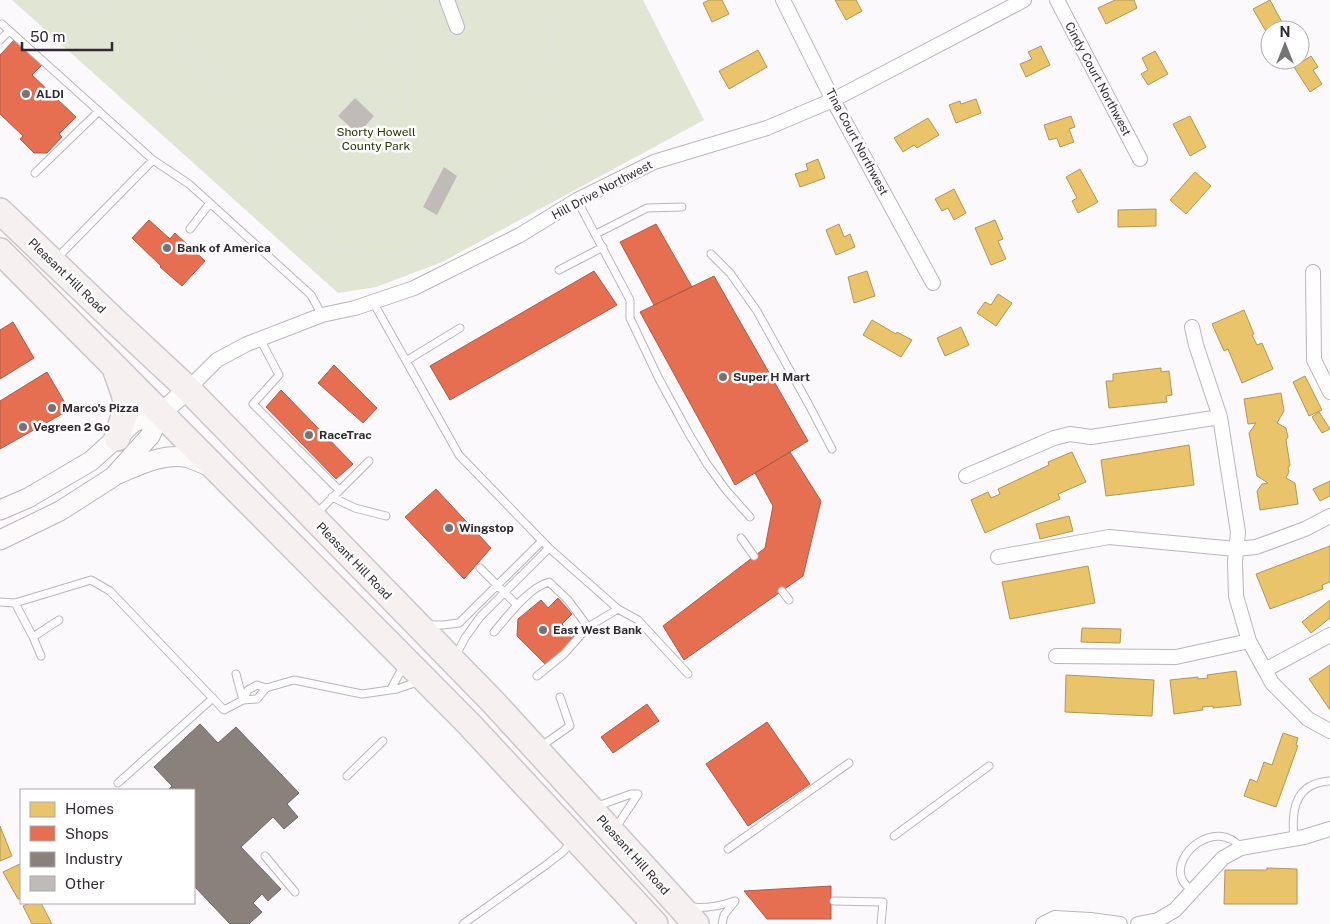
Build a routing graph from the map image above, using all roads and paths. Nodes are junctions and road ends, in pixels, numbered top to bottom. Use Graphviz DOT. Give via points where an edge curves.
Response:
graph roads {
  1 [pos="92,0"];
  2 [pos="337,0"];
  3 [pos="383,0"];
  4 [pos="447,0"];
  5 [pos="556,0"];
  6 [pos="783,0"];
  7 [pos="1024,0"];
  8 [pos="1057,0"];
  9 [pos="99,6"];
  10 [pos="2,24"];
  11 [pos="457,27"];
  12 [pos="9,31"];
  13 [pos="0,40"];
  14 [pos="176,42"];
  15 [pos="384,97"];
  16 [pos="833,100"];
  17 [pos="406,101"];
  18 [pos="99,111"];
  19 [pos="335,112"];
  20 [pos="407,113"];
  21 [pos="250,145"];
  22 [pos="1140,159"];
  23 [pos="153,160"];
  24 [pos="35,173"];
  25 [pos="577,200"];
  26 [pos="210,203"];
  27 [pos="682,207"];
  28 [pos="0,211"];
  29 [pos="190,229"];
  30 [pos="596,234"];
  31 [pos="604,247"];
  32 [pos="0,251"];
  33 [pos="711,254"];
  34 [pos="53,262"];
  35 [pos="559,270"];
  36 [pos="1313,272"];
  37 [pos="933,283"];
  38 [pos="373,302"];
  39 [pos="322,315"];
  40 [pos="1192,327"];
  41 [pos="460,328"];
  42 [pos="260,339"];
  43 [pos="406,361"];
  44 [pos="114,366"];
  45 [pos="188,389"];
  46 [pos="1330,392"];
  47 [pos="161,413"];
  48 [pos="1220,417"];
  49 [pos="117,438"];
  50 [pos="832,449"];
  51 [pos="368,461"];
  52 [pos="216,468"];
  53 [pos="966,476"];
  54 [pos="112,477"];
  55 [pos="338,490"];
  56 [pos="332,497"];
  57 [pos="0,510"];
  58 [pos="386,516"];
  59 [pos="1330,516"];
  60 [pos="750,517"];
  61 [pos="312,518"];
  62 [pos="741,538"];
  63 [pos="0,540"];
  64 [pos="542,541"];
  65 [pos="548,548"];
  66 [pos="1236,549"];
  67 [pos="754,556"];
  68 [pos="998,557"];
  69 [pos="480,568"];
  70 [pos="497,585"];
  71 [pos="782,591"];
  72 [pos="504,592"];
  73 [pos="790,600"];
  74 [pos="0,602"];
  75 [pos="15,603"];
  76 [pos="517,605"];
  77 [pos="618,609"];
  78 [pos="59,620"];
  79 [pos="417,625"];
  80 [pos="588,627"];
  81 [pos="494,632"];
  82 [pos="1330,635"];
  83 [pos="33,637"];
  84 [pos="1249,641"];
  85 [pos="40,656"];
  86 [pos="1056,656"];
  87 [pos="406,660"];
  88 [pos="453,662"];
  89 [pos="1265,670"];
  90 [pos="236,674"];
  91 [pos="688,674"];
  92 [pos="537,676"];
  93 [pos="425,679"];
  94 [pos="266,688"];
  95 [pos="391,689"];
  96 [pos="560,697"];
  97 [pos="213,698"];
  98 [pos="243,700"];
  99 [pos="1330,731"];
  100 [pos="383,741"];
  101 [pos="536,750"];
  102 [pos="849,763"];
  103 [pos="989,766"];
  104 [pos="347,776"];
  105 [pos="1330,781"];
  106 [pos="118,783"];
  107 [pos="590,809"];
  108 [pos="1330,829"];
  109 [pos="613,834"];
  110 [pos="894,836"];
  111 [pos="574,837"];
  112 [pos="1294,838"];
  113 [pos="1241,848"];
  114 [pos="728,849"];
  115 [pos="265,856"];
  116 [pos="1192,891"];
  117 [pos="295,892"];
  118 [pos="834,901"];
  119 [pos="679,905"];
  120 [pos="464,924"];
  121 [pos="655,924"];
  122 [pos="696,924"];
  123 [pos="722,924"];
  124 [pos="881,924"];
  125 [pos="1042,924"];
  126 [pos="1120,924"];
  127 [pos="1138,924"];
  1 -- 9 [label="path"];
  2 -- 15 [label="path" via="355,15 381,47 387,73"];
  3 -- 17 [label="path" via="405,36 410,71"];
  4 -- 11 [label="street"];
  5 -- 21 [label="path" via="543,85 550,122 536,167 502,190 472,220 421,250 383,254 340,248 302,223 284,205 262,172"];
  6 -- 16 [label="street, Tina Court Northwest"];
  7 -- 16 [label="street, Hill Drive Northwest"];
  8 -- 22 [label="street, Cindy Court Northwest"];
  10 -- 12 [label="lane"];
  12 -- 13 [label="lane"];
  12 -- 18 [label="lane"];
  14 -- 15 [label="path" via="230,91 238,108 254,128 274,141 290,146 332,149 354,138 374,120"];
  15 -- 17 [label="path"];
  15 -- 19 [label="path" via="355,91"];
  16 -- 25 [label="street, Hill Drive Northwest" via="767,128 654,162"];
  16 -- 37 [label="street, Tina Court Northwest"];
  17 -- 20 [label="path"];
  18 -- 23 [label="lane"];
  18 -- 24 [label="lane"];
  23 -- 26 [label="lane" via="189,184"];
  23 -- 34 [label="lane"];
  25 -- 30 [label="lane"];
  25 -- 38 [label="street, Hill Drive Northwest" via="520,235 414,288"];
  26 -- 29 [label="lane"];
  26 -- 39 [label="lane" via="311,296"];
  27 -- 30 [label="lane" via="647,208"];
  28 -- 34 [label="highway, Pleasant Hill Road"];
  30 -- 31 [label="lane"];
  31 -- 35 [label="lane"];
  31 -- 60 [label="lane" via="630,300 630,318 658,377 707,464"];
  32 -- 44 [label="highway"];
  33 -- 50 [label="lane" via="730,273 757,311"];
  34 -- 45 [label="highway, Pleasant Hill Road"];
  36 -- 46 [label="street" via="1314,360"];
  38 -- 39 [label="street, Hill Drive Northwest"];
  38 -- 43 [label="lane"];
  39 -- 42 [label="street, Hill Drive Northwest"];
  40 -- 48 [label="street"];
  41 -- 43 [label="lane"];
  42 -- 45 [label="street, Hill Drive Northwest" via="217,360"];
  42 -- 55 [label="lane" via="279,375 253,404"];
  43 -- 64 [label="lane" via="459,455"];
  44 -- 47 [label="highway"];
  44 -- 49 [label="highway" via="127,406"];
  45 -- 47 [label="street"];
  45 -- 61 [label="highway, Pleasant Hill Road"];
  47 -- 49 [label="street" via="134,422"];
  47 -- 52 [label="highway"];
  47 -- 54 [label="street" via="150,436"];
  48 -- 53 [label="street" via="1091,437 1070,434"];
  48 -- 66 [label="street" via="1238,532"];
  49 -- 57 [label="street" via="91,460 28,498"];
  51 -- 55 [label="lane"];
  52 -- 54 [label="street" via="188,458 173,457 146,463"];
  52 -- 87 [label="highway"];
  54 -- 63 [label="street" via="60,511"];
  55 -- 56 [label="lane"];
  56 -- 58 [label="lane"];
  56 -- 61 [label="lane"];
  59 -- 66 [label="street" via="1256,547"];
  61 -- 79 [label="highway, Pleasant Hill Road"];
  62 -- 67 [label="lane"];
  64 -- 65 [label="lane"];
  64 -- 70 [label="lane"];
  65 -- 72 [label="lane"];
  65 -- 77 [label="lane"];
  66 -- 68 [label="street" via="1109,537"];
  66 -- 84 [label="street" via="1236,596"];
  69 -- 70 [label="lane"];
  70 -- 72 [label="lane"];
  70 -- 79 [label="lane" via="459,623"];
  71 -- 73 [label="lane"];
  72 -- 76 [label="lane"];
  72 -- 88 [label="lane" via="480,617"];
  74 -- 75 [label="lane"];
  75 -- 83 [label="lane"];
  75 -- 97 [label="lane" via="91,580 110,591"];
  76 -- 80 [label="lane" via="541,584 549,582 568,600"];
  76 -- 81 [label="lane"];
  77 -- 80 [label="lane"];
  77 -- 91 [label="lane" via="638,620"];
  78 -- 83 [label="lane"];
  79 -- 88 [label="highway, Pleasant Hill Road"];
  80 -- 92 [label="lane" via="564,654"];
  82 -- 89 [label="street"];
  83 -- 85 [label="lane"];
  84 -- 86 [label="street" via="1176,656"];
  84 -- 89 [label="street"];
  87 -- 93 [label="highway"];
  87 -- 95 [label="lane"];
  88 -- 101 [label="highway, Pleasant Hill Road"];
  89 -- 99 [label="street" via="1272,683 1308,720"];
  90 -- 98 [label="lane"];
  93 -- 95 [label="lane"];
  93 -- 111 [label="highway"];
  94 -- 95 [label="lane" via="294,680 362,694"];
  94 -- 98 [label="lane" via="257,699"];
  94 -- 98 [label="lane" via="257,685 248,690"];
  96 -- 101 [label="lane" via="570,726"];
  97 -- 98 [label="lane" via="224,710"];
  97 -- 106 [label="lane"];
  100 -- 104 [label="lane"];
  101 -- 107 [label="highway, Pleasant Hill Road"];
  102 -- 114 [label="lane"];
  103 -- 110 [label="lane"];
  105 -- 112 [label="lane" via="1312,785 1298,799 1293,814"];
  107 -- 109 [label="highway, Pleasant Hill Road"];
  107 -- 109 [label="lane" via="638,794"];
  108 -- 112 [label="street"];
  109 -- 119 [label="highway, Pleasant Hill Road"];
  111 -- 120 [label="lane" via="564,851"];
  111 -- 121 [label="highway"];
  112 -- 113 [label="street"];
  113 -- 116 [label="street" via="1223,858"];
  113 -- 116 [label="lane" via="1234,840 1218,835 1193,847 1186,855 1181,872 1183,881"];
  115 -- 117 [label="lane"];
  116 -- 127 [label="street" via="1175,910 1158,920"];
  118 -- 124 [label="lane" via="883,902"];
  119 -- 122 [label="highway, Pleasant Hill Road"];
  119 -- 123 [label="lane" via="703,908 735,901 724,915"];
  125 -- 126 [label="street" via="1055,918"];
}
